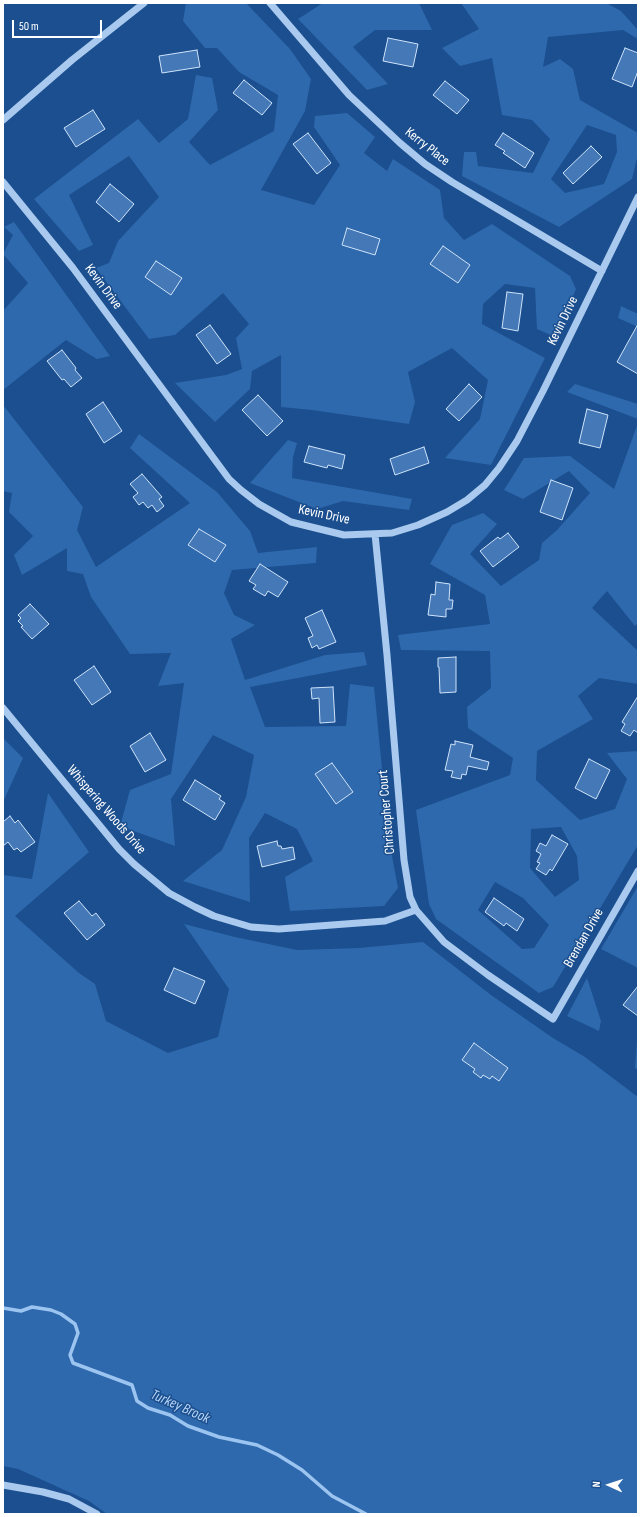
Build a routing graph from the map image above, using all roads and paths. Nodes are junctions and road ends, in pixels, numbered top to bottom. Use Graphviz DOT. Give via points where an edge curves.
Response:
graph roads {
  1 [pos="144,3"];
  2 [pos="270,3"];
  3 [pos="3,120"];
  4 [pos="3,182"];
  5 [pos="638,197"];
  6 [pos="602,271"];
  7 [pos="375,534"];
  8 [pos="3,708"];
  9 [pos="638,871"];
  10 [pos="416,910"];
  11 [pos="553,1019"];
  12 [pos="3,1485"];
  13 [pos="97,1514"];
  1 -- 3 [label="street" via="72,60"];
  2 -- 6 [label="street, Kerry Place" via="349,95 400,144 452,182"];
  4 -- 7 [label="street, Kevin Drive" via="73,268 215,462 241,490 273,513 291,522 344,535"];
  5 -- 6 [label="street, Kevin Drive"];
  6 -- 7 [label="street, Kevin Drive" via="517,441 485,485 447,512 418,525 392,533"];
  7 -- 10 [label="street, Christopher Court" via="404,860 410,897"];
  8 -- 10 [label="street, Whispering Woods Drive" via="119,849 169,893 195,907 214,916 251,927 279,929 385,921"];
  9 -- 11 [label="street, Brendan Drive"];
  10 -- 11 [label="street, Christopher Court" via="444,942"];
  12 -- 13 [label="street" via="69,1499"];
}
